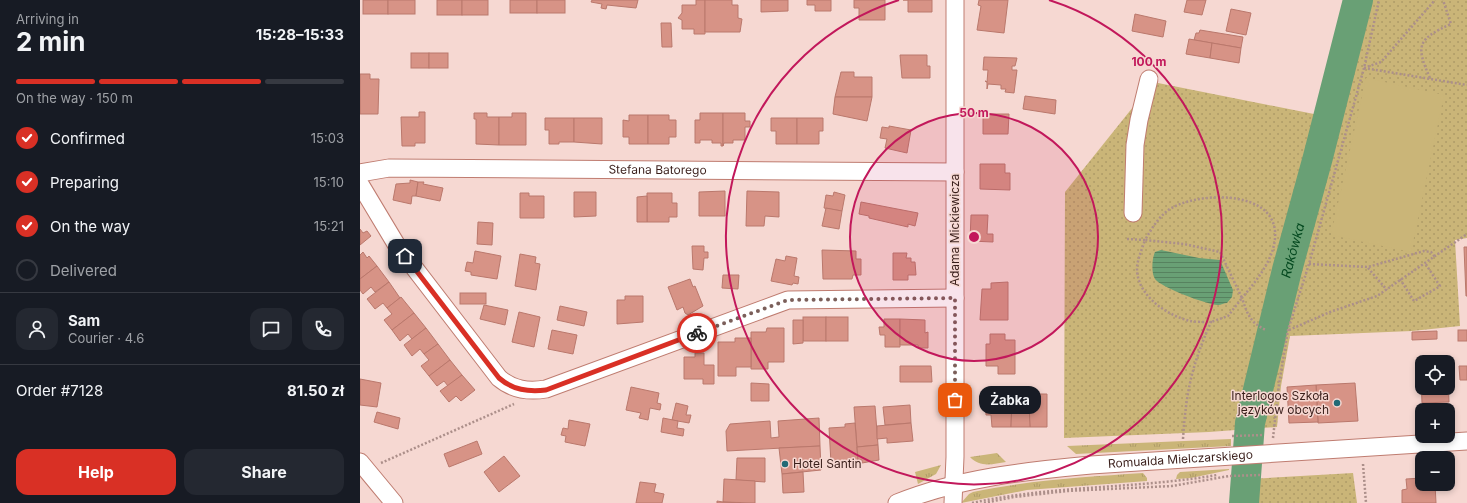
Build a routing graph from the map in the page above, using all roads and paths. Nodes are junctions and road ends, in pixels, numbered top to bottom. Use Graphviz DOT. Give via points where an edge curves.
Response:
graph roads {
  1 [pos="955,0"];
  2 [pos="1379,0"];
  3 [pos="1435,0"];
  4 [pos="1443,0"];
  5 [pos="1364,68"];
  6 [pos="1149,79"];
  7 [pos="1430,79"];
  8 [pos="1467,85"];
  9 [pos="954,172"];
  10 [pos="360,173"];
  11 [pos="360,184"];
  12 [pos="1133,213"];
  13 [pos="1467,234"];
  14 [pos="1127,239"];
  15 [pos="1145,240"];
  16 [pos="1435,257"];
  17 [pos="1425,263"];
  18 [pos="1310,264"];
  19 [pos="1368,267"];
  20 [pos="1400,279"];
  21 [pos="1387,290"];
  22 [pos="955,298"];
  23 [pos="1242,298"];
  24 [pos="1211,322"];
  25 [pos="1266,330"];
  26 [pos="1288,330"];
  27 [pos="522,390"];
  28 [pos="1264,435"];
  29 [pos="1273,435"];
  30 [pos="1232,436"];
  31 [pos="1183,439"];
  32 [pos="1467,441"];
  33 [pos="1361,448"];
  34 [pos="360,462"];
  35 [pos="378,464"];
  36 [pos="1262,474"];
  37 [pos="1228,475"];
  38 [pos="954,484"];
  39 [pos="394,503"];
  40 [pos="897,503"];
  41 [pos="952,503"];
  42 [pos="972,503"];
  43 [pos="984,503"];
  44 [pos="1366,503"];
  1 -- 9 [label="street, Adama Mickiewicza"];
  2 -- 5 [label="path"];
  3 -- 5 [label="path" via="1381,62"];
  4 -- 7 [label="path" via="1451,24 1430,34 1423,42 1421,51 1422,61"];
  5 -- 7 [label="path"];
  5 -- 18 [label="path"];
  6 -- 12 [label="street" via="1135,145"];
  7 -- 8 [label="path"];
  9 -- 10 [label="street, Stefana Batorego" via="389,168"];
  9 -- 22 [label="street, Adama Mickiewicza"];
  11 -- 27 [label="street" via="396,244 494,371 505,383"];
  13 -- 16 [label="path"];
  14 -- 15 [label="path"];
  15 -- 23 [label="path" via="1184,244 1220,252"];
  15 -- 23 [label="path" via="1156,222 1168,211 1187,202 1205,198 1225,198 1245,200 1260,207 1275,229 1275,241 1264,268"];
  15 -- 24 [label="path" via="1137,267 1138,279 1149,296 1169,313 1191,321"];
  16 -- 17 [label="path"];
  16 -- 19 [label="path" via="1431,252 1424,251"];
  17 -- 20 [label="path"];
  17 -- 20 [label="path" via="1440,286 1437,288 1414,301"];
  18 -- 19 [label="path"];
  18 -- 26 [label="path"];
  19 -- 21 [label="path"];
  20 -- 21 [label="path"];
  21 -- 26 [label="path"];
  22 -- 27 [label="street" via="788,300 546,390"];
  22 -- 38 [label="street, Adama Mickiewicza"];
  23 -- 24 [label="path" via="1228,316"];
  23 -- 25 [label="path" via="1248,317 1257,326"];
  24 -- 31 [label="path" via="1196,356 1189,382"];
  26 -- 29 [label="path"];
  27 -- 35 [label="path" via="513,405"];
  28 -- 30 [label="path"];
  32 -- 33 [label="street, Romualda Mielczarskiego"];
  33 -- 38 [label="street, Romualda Mielczarskiego" via="1031,470"];
  33 -- 44 [label="path"];
  34 -- 39 [label="street"];
  36 -- 37 [label="path"];
  37 -- 42 [label="path" via="1178,482 1045,490"];
  37 -- 43 [label="path" via="1172,486 1040,493"];
  38 -- 40 [label="street, Romualda Mielczarskiego"];
  38 -- 41 [label="street, Adama Mickiewicza"];
}
